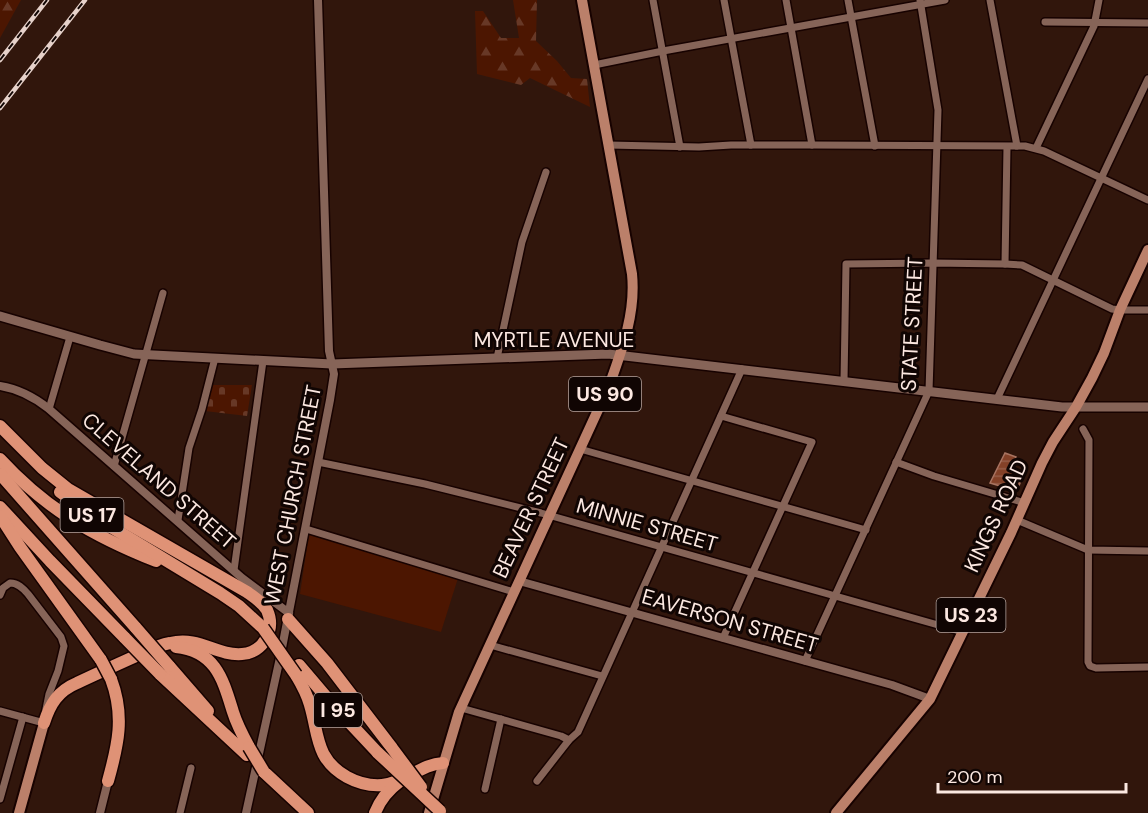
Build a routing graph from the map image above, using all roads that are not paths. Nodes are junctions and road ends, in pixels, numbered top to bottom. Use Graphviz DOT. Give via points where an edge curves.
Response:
graph roads {
  1 [pos="318,0"];
  2 [pos="582,0"];
  3 [pos="653,0"];
  4 [pos="724,0"];
  5 [pos="786,0"];
  6 [pos="848,0"];
  7 [pos="945,0"];
  8 [pos="990,0"];
  9 [pos="1099,0"];
  10 [pos="920,2"];
  11 [pos="851,16"];
  12 [pos="1045,22"];
  13 [pos="1096,22"];
  14 [pos="1148,23"];
  15 [pos="792,28"];
  16 [pos="731,39"];
  17 [pos="663,51"];
  18 [pos="594,65"];
  19 [pos="1148,80"];
  20 [pos="609,145"];
  21 [pos="812,145"];
  22 [pos="751,146"];
  23 [pos="875,146"];
  24 [pos="936,146"];
  25 [pos="680,147"];
  26 [pos="1007,147"];
  27 [pos="1017,147"];
  28 [pos="1036,148"];
  29 [pos="546,172"];
  30 [pos="1102,179"];
  31 [pos="1148,200"];
  32 [pos="1148,250"];
  33 [pos="932,263"];
  34 [pos="1005,264"];
  35 [pos="1054,280"];
  36 [pos="163,292"];
  37 [pos="1120,310"];
  38 [pos="1148,310"];
  39 [pos="0,316"];
  40 [pos="70,337"];
  41 [pos="145,355"];
  42 [pos="621,355"];
  43 [pos="215,358"];
  44 [pos="497,358"];
  45 [pos="263,361"];
  46 [pos="332,364"];
  47 [pos="742,369"];
  48 [pos="844,381"];
  49 [pos="0,386"];
  50 [pos="929,391"];
  51 [pos="997,399"];
  52 [pos="1076,407"];
  53 [pos="1148,407"];
  54 [pos="49,409"];
  55 [pos="721,416"];
  56 [pos="0,428"];
  57 [pos="1083,429"];
  58 [pos="580,449"];
  59 [pos="0,459"];
  60 [pos="318,462"];
  61 [pos="896,462"];
  62 [pos="114,466"];
  63 [pos="0,474"];
  64 [pos="692,481"];
  65 [pos="1025,503"];
  66 [pos="0,507"];
  67 [pos="782,507"];
  68 [pos="549,515"];
  69 [pos="0,516"];
  70 [pos="178,520"];
  71 [pos="1017,520"];
  72 [pos="306,529"];
  73 [pos="866,530"];
  74 [pos="661,547"];
  75 [pos="1088,550"];
  76 [pos="1148,550"];
  77 [pos="234,570"];
  78 [pos="752,572"];
  79 [pos="201,581"];
  80 [pos="519,581"];
  81 [pos="514,592"];
  82 [pos="0,595"];
  83 [pos="835,596"];
  84 [pos="632,611"];
  85 [pos="288,616"];
  86 [pos="963,632"];
  87 [pos="723,638"];
  88 [pos="490,645"];
  89 [pos="148,651"];
  90 [pos="805,661"];
  91 [pos="1148,667"];
  92 [pos="165,670"];
  93 [pos="297,670"];
  94 [pos="602,676"];
  95 [pos="930,699"];
  96 [pos="461,708"];
  97 [pos="0,711"];
  98 [pos="23,717"];
  99 [pos="501,719"];
  100 [pos="44,723"];
  101 [pos="569,740"];
  102 [pos="248,751"];
  103 [pos="443,763"];
  104 [pos="191,768"];
  105 [pos="410,775"];
  106 [pos="537,780"];
  107 [pos="108,781"];
  108 [pos="485,789"];
  109 [pos="0,800"];
  110 [pos="434,812"];
  111 [pos="19,813"];
  112 [pos="100,813"];
  113 [pos="180,813"];
  114 [pos="246,813"];
  115 [pos="308,813"];
  116 [pos="375,813"];
  117 [pos="838,813"];
  1 -- 46 [label="street, WEST CHURCH STREET"];
  2 -- 18 [label="main road, BEAVER STREET / US 90"];
  3 -- 17 [label="street"];
  4 -- 16 [label="street"];
  5 -- 15 [label="street"];
  6 -- 11 [label="street"];
  7 -- 10 [label="street"];
  8 -- 27 [label="street"];
  9 -- 13 [label="street"];
  10 -- 11 [label="street"];
  10 -- 24 [label="street, STATE STREET" via="938,110"];
  11 -- 15 [label="street"];
  11 -- 23 [label="street"];
  12 -- 13 [label="street"];
  13 -- 14 [label="street"];
  13 -- 28 [label="street"];
  15 -- 16 [label="street"];
  15 -- 21 [label="street"];
  16 -- 17 [label="street"];
  16 -- 22 [label="street"];
  17 -- 18 [label="street"];
  17 -- 25 [label="street"];
  18 -- 20 [label="main road, BEAVER STREET / US 90"];
  19 -- 30 [label="street"];
  20 -- 25 [label="street"];
  20 -- 42 [label="main road, BEAVER STREET / US 90" via="633,281"];
  21 -- 22 [label="street"];
  21 -- 23 [label="street"];
  22 -- 25 [label="street"];
  23 -- 24 [label="street"];
  24 -- 26 [label="street"];
  24 -- 33 [label="street, STATE STREET"];
  26 -- 27 [label="street"];
  26 -- 34 [label="street"];
  27 -- 28 [label="street"];
  28 -- 30 [label="street"];
  29 -- 44 [label="street" via="522,242"];
  30 -- 31 [label="street"];
  30 -- 35 [label="street"];
  32 -- 37 [label="main road, KINGS ROAD / US 23"];
  33 -- 34 [label="street"];
  33 -- 48 [label="street" via="846,264"];
  33 -- 50 [label="street, STATE STREET"];
  34 -- 35 [label="street" via="1022,265"];
  35 -- 37 [label="street"];
  35 -- 51 [label="street"];
  36 -- 41 [label="street"];
  37 -- 38 [label="street"];
  37 -- 52 [label="main road, KINGS ROAD / US 23"];
  39 -- 40 [label="main road, MYRTLE AVENUE"];
  40 -- 41 [label="main road, MYRTLE AVENUE"];
  40 -- 54 [label="street"];
  41 -- 43 [label="main road, MYRTLE AVENUE"];
  41 -- 62 [label="street"];
  42 -- 44 [label="main road, MYRTLE AVENUE"];
  42 -- 47 [label="main road, MYRTLE AVENUE"];
  42 -- 58 [label="main road, BEAVER STREET / US 90"];
  43 -- 45 [label="main road, MYRTLE AVENUE"];
  43 -- 70 [label="street" via="189,448"];
  44 -- 46 [label="main road, MYRTLE AVENUE"];
  45 -- 46 [label="main road, MYRTLE AVENUE"];
  45 -- 77 [label="street"];
  46 -- 60 [label="street, WEST CHURCH STREET" via="330,400"];
  47 -- 48 [label="main road, MYRTLE AVENUE"];
  47 -- 55 [label="street"];
  48 -- 50 [label="main road, MYRTLE AVENUE"];
  49 -- 54 [label="street, CLEVELAND STREET" via="27,394"];
  50 -- 51 [label="main road, MYRTLE AVENUE"];
  50 -- 61 [label="street, STATE STREET"];
  51 -- 52 [label="main road, MYRTLE AVENUE"];
  52 -- 53 [label="main road, MYRTLE AVENUE"];
  52 -- 65 [label="main road, KINGS ROAD / US 23" via="1046,455"];
  54 -- 62 [label="street, CLEVELAND STREET"];
  55 -- 64 [label="street"];
  55 -- 67 [label="street" via="812,442"];
  56 -- 79 [label="highway, US 17" via="31,465 74,503"];
  56 -- 89 [label="highway" via="68,489 247,592 264,606 269,616 264,643 249,654 184,641"];
  57 -- 75 [label="street" via="1089,440"];
  58 -- 64 [label="street"];
  58 -- 68 [label="main road, BEAVER STREET / US 90"];
  59 -- 79 [label="highway" via="76,524"];
  60 -- 68 [label="street, MINNIE STREET"];
  60 -- 72 [label="street, WEST CHURCH STREET"];
  61 -- 65 [label="street"];
  61 -- 73 [label="street, STATE STREET"];
  62 -- 70 [label="street, CLEVELAND STREET"];
  63 -- 92 [label="highway, bridge" via="136,628"];
  64 -- 67 [label="street"];
  64 -- 74 [label="street"];
  65 -- 71 [label="main road, KINGS ROAD / US 23"];
  66 -- 92 [label="highway, US 17, bridge" via="125,638"];
  67 -- 73 [label="street"];
  67 -- 78 [label="street"];
  68 -- 74 [label="street, MINNIE STREET"];
  68 -- 80 [label="main road, BEAVER STREET / US 90"];
  69 -- 107 [label="highway, bridge" via="111,679 120,727"];
  70 -- 77 [label="street, CLEVELAND STREET"];
  71 -- 75 [label="street"];
  71 -- 86 [label="main road, KINGS ROAD / US 23"];
  72 -- 81 [label="street"];
  72 -- 85 [label="street, WEST CHURCH STREET"];
  73 -- 83 [label="street, STATE STREET"];
  74 -- 78 [label="street, MINNIE STREET"];
  74 -- 84 [label="street"];
  75 -- 76 [label="street"];
  75 -- 91 [label="street" via="1090,666"];
  77 -- 85 [label="street, CLEVELAND STREET"];
  78 -- 83 [label="street, MINNIE STREET"];
  78 -- 87 [label="street"];
  79 -- 93 [label="highway, bridge" via="230,599 263,628"];
  80 -- 81 [label="main road, BEAVER STREET / US 90"];
  80 -- 84 [label="street, EAVERSON STREET"];
  81 -- 88 [label="main road, BEAVER STREET / US 90"];
  82 -- 100 [label="street" via="10,583 19,585 64,644"];
  83 -- 86 [label="street, MINNIE STREET"];
  83 -- 90 [label="street, STATE STREET"];
  84 -- 87 [label="street, EAVERSON STREET"];
  84 -- 94 [label="street"];
  85 -- 110 [label="highway, bridge" via="392,748"];
  85 -- 114 [label="street, WEST CHURCH STREET"];
  86 -- 95 [label="main road, KINGS ROAD / US 23"];
  87 -- 90 [label="street, EAVERSON STREET"];
  88 -- 94 [label="street"];
  88 -- 96 [label="main road, BEAVER STREET / US 90"];
  89 -- 100 [label="highway" via="65,688 54,700"];
  89 -- 102 [label="highway" via="182,648 198,653 212,664 222,678"];
  90 -- 95 [label="street, EAVERSON STREET"];
  92 -- 102 [label="highway"];
  93 -- 105 [label="highway" via="319,747 333,767 368,785 390,784"];
  93 -- 110 [label="highway, I 95, bridge"];
  94 -- 101 [label="street" via="578,732"];
  95 -- 117 [label="main road, KINGS ROAD / US 23"];
  96 -- 99 [label="street"];
  96 -- 103 [label="main road, BEAVER STREET / US 90"];
  97 -- 98 [label="street"];
  98 -- 100 [label="street"];
  98 -- 109 [label="street"];
  99 -- 101 [label="street"];
  99 -- 108 [label="street"];
  100 -- 111 [label="main road"];
  101 -- 106 [label="street"];
  102 -- 115 [label="highway, bridge" via="264,772"];
  103 -- 105 [label="highway"];
  103 -- 110 [label="main road, BEAVER STREET / US 90"];
  104 -- 113 [label="street"];
  105 -- 116 [label="highway" via="384,795"];
  107 -- 112 [label="street"];
}
